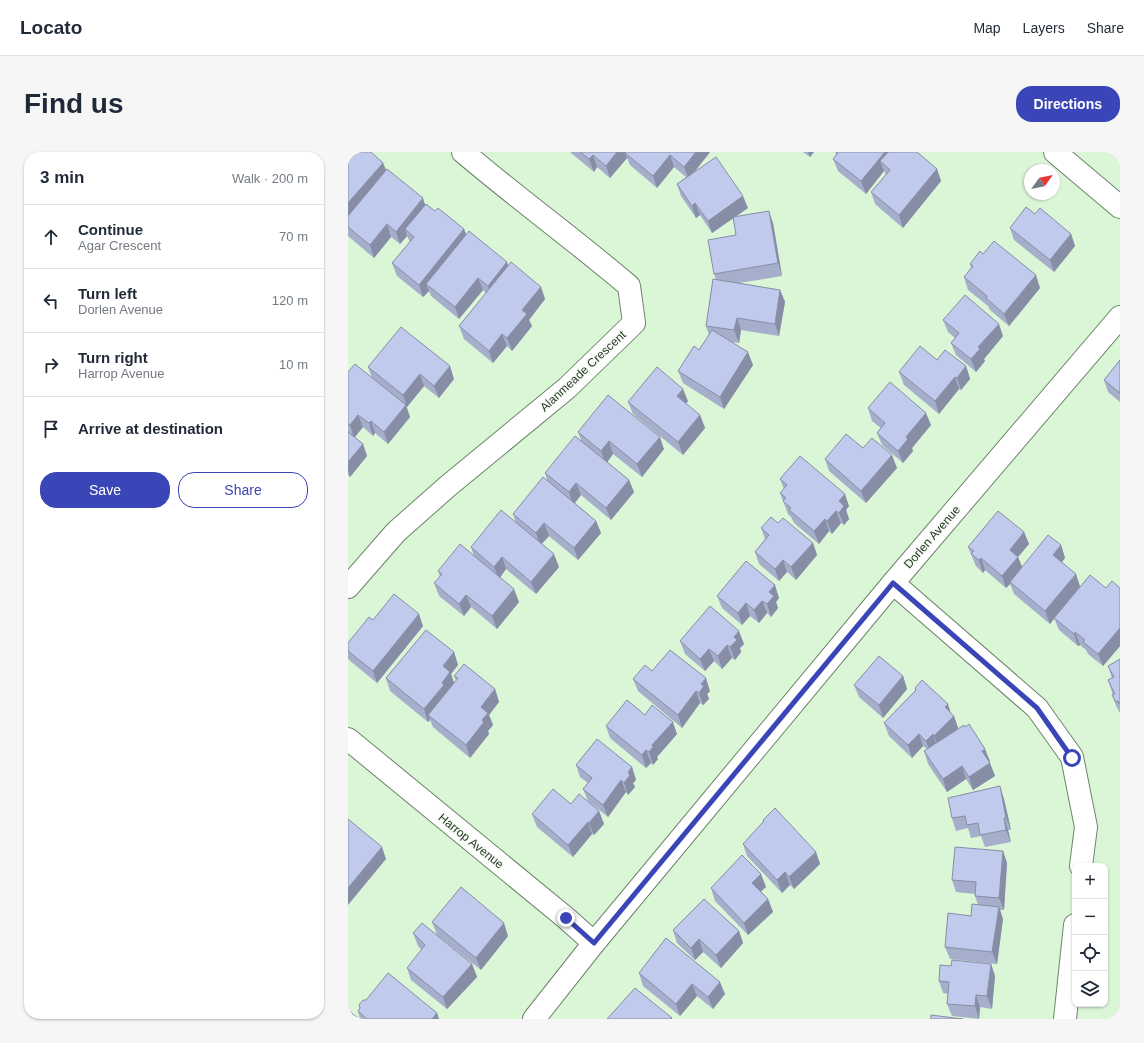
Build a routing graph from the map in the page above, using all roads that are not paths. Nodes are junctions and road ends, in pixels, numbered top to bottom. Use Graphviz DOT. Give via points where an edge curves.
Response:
graph roads {
  1 [pos="463,152"];
  2 [pos="1055,152"];
  3 [pos="1120,207"];
  4 [pos="1120,317"];
  5 [pos="893,583"];
  6 [pos="348,587"];
  7 [pos="348,739"];
  8 [pos="1081,863"];
  9 [pos="1074,935"];
  10 [pos="594,943"];
  11 [pos="534,1019"];
  12 [pos="1065,1019"];
  1 -- 6 [label="street, Alanmeade Crescent" via="629,286 634,323 567,388 396,532"];
  2 -- 3 [label="street"];
  4 -- 5 [label="street, Dorlen Avenue"];
  5 -- 8 [label="street" via="1037,708 1072,758 1086,827"];
  5 -- 10 [label="street, Dorlen Avenue"];
  7 -- 10 [label="street, Harrop Avenue"];
  9 -- 12 [label="street"];
  10 -- 11 [label="street, Dorlen Avenue"];
}
